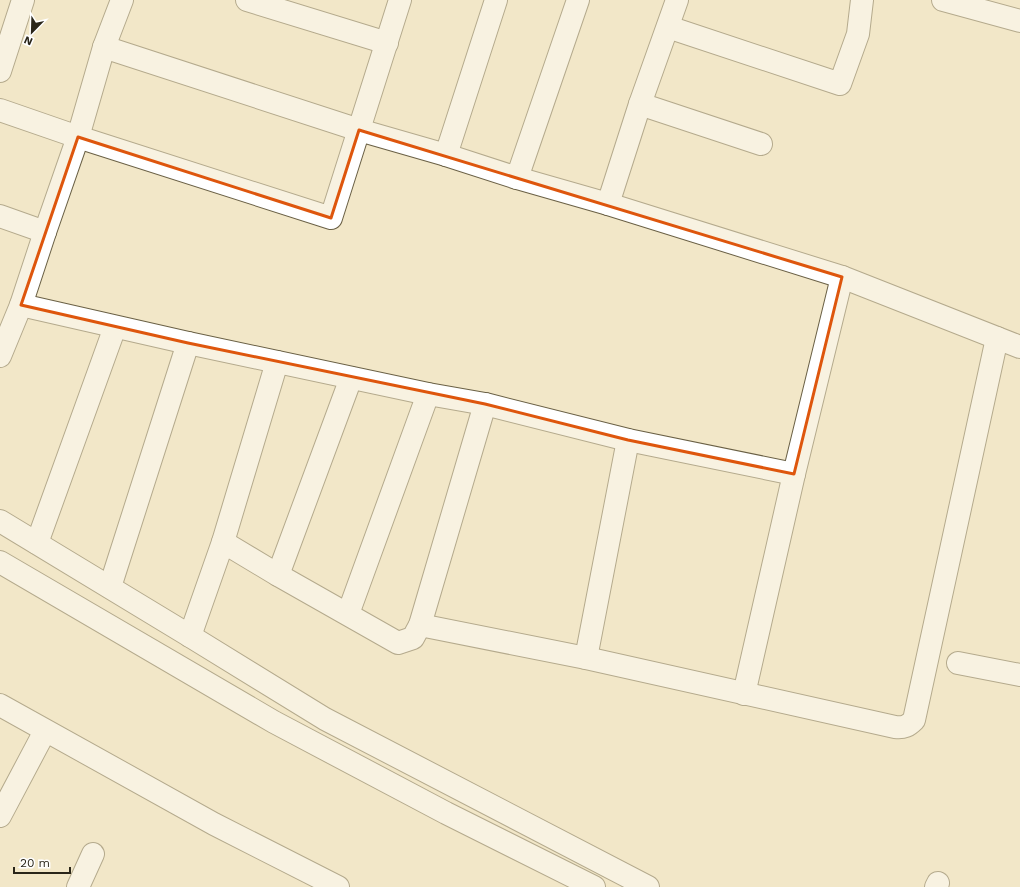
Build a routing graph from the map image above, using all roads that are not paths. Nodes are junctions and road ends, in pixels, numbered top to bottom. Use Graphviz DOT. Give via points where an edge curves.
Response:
graph roads {
  1 [pos="23,0"];
  2 [pos="122,0"];
  3 [pos="247,0"];
  4 [pos="400,0"];
  5 [pos="496,0"];
  6 [pos="578,0"];
  7 [pos="677,0"];
  8 [pos="862,0"];
  9 [pos="944,0"];
  10 [pos="1020,21"];
  11 [pos="668,27"];
  12 [pos="386,43"];
  13 [pos="104,47"];
  14 [pos="0,71"];
  15 [pos="640,104"];
  16 [pos="0,110"];
  17 [pos="359,130"];
  18 [pos="78,137"];
  19 [pos="761,144"];
  20 [pos="446,155"];
  21 [pos="517,178"];
  22 [pos="608,204"];
  23 [pos="0,216"];
  24 [pos="45,232"];
  25 [pos="842,277"];
  26 [pos="21,305"];
  27 [pos="115,327"];
  28 [pos="997,338"];
  29 [pos="188,343"];
  30 [pos="1020,347"];
  31 [pos="0,356"];
  32 [pos="277,362"];
  33 [pos="351,378"];
  34 [pos="428,394"];
  35 [pos="485,404"];
  36 [pos="628,440"];
  37 [pos="794,474"];
  38 [pos="0,521"];
  39 [pos="223,542"];
  40 [pos="37,543"];
  41 [pos="0,562"];
  42 [pos="278,575"];
  43 [pos="110,587"];
  44 [pos="348,614"];
  45 [pos="420,625"];
  46 [pos="190,636"];
  47 [pos="586,658"];
  48 [pos="958,663"];
  49 [pos="1020,676"];
  50 [pos="744,694"];
  51 [pos="0,705"];
  52 [pos="45,731"];
  53 [pos="0,816"];
  54 [pos="93,854"];
  55 [pos="78,887"];
  56 [pos="338,887"];
  57 [pos="594,887"];
  58 [pos="648,887"];
  1 -- 14 [label="street"];
  2 -- 13 [label="street"];
  3 -- 12 [label="street"];
  4 -- 12 [label="street"];
  5 -- 20 [label="street"];
  6 -- 21 [label="street"];
  7 -- 11 [label="street"];
  8 -- 11 [label="street" via="858,34 840,84"];
  9 -- 10 [label="street"];
  11 -- 15 [label="street"];
  12 -- 17 [label="street"];
  13 -- 17 [label="street"];
  13 -- 18 [label="street"];
  15 -- 19 [label="street"];
  15 -- 22 [label="street"];
  16 -- 18 [label="street"];
  17 -- 18 [label="street" via="331,218"];
  17 -- 20 [label="street"];
  18 -- 24 [label="street"];
  20 -- 21 [label="street"];
  21 -- 22 [label="street"];
  22 -- 25 [label="street"];
  23 -- 24 [label="street"];
  24 -- 26 [label="street"];
  25 -- 28 [label="street"];
  25 -- 37 [label="street"];
  26 -- 27 [label="street"];
  26 -- 31 [label="street"];
  27 -- 29 [label="street"];
  27 -- 40 [label="street"];
  28 -- 30 [label="street"];
  28 -- 50 [label="street" via="914,720 904,728 895,727"];
  29 -- 32 [label="street"];
  29 -- 43 [label="street"];
  32 -- 33 [label="street"];
  32 -- 39 [label="street"];
  33 -- 34 [label="street"];
  33 -- 42 [label="street"];
  34 -- 35 [label="street"];
  34 -- 44 [label="street"];
  35 -- 36 [label="street"];
  35 -- 45 [label="street"];
  36 -- 37 [label="street"];
  36 -- 47 [label="street"];
  37 -- 50 [label="street"];
  38 -- 40 [label="street"];
  39 -- 42 [label="street"];
  39 -- 46 [label="street"];
  40 -- 43 [label="street"];
  41 -- 57 [label="street" via="274,722 446,813"];
  42 -- 44 [label="street"];
  43 -- 46 [label="street"];
  44 -- 45 [label="street" via="398,643 413,638"];
  45 -- 47 [label="street"];
  46 -- 58 [label="street" via="325,719"];
  47 -- 50 [label="street"];
  48 -- 49 [label="street"];
  51 -- 52 [label="street"];
  52 -- 53 [label="street"];
  52 -- 56 [label="street" via="214,824"];
  54 -- 55 [label="street"];
}
